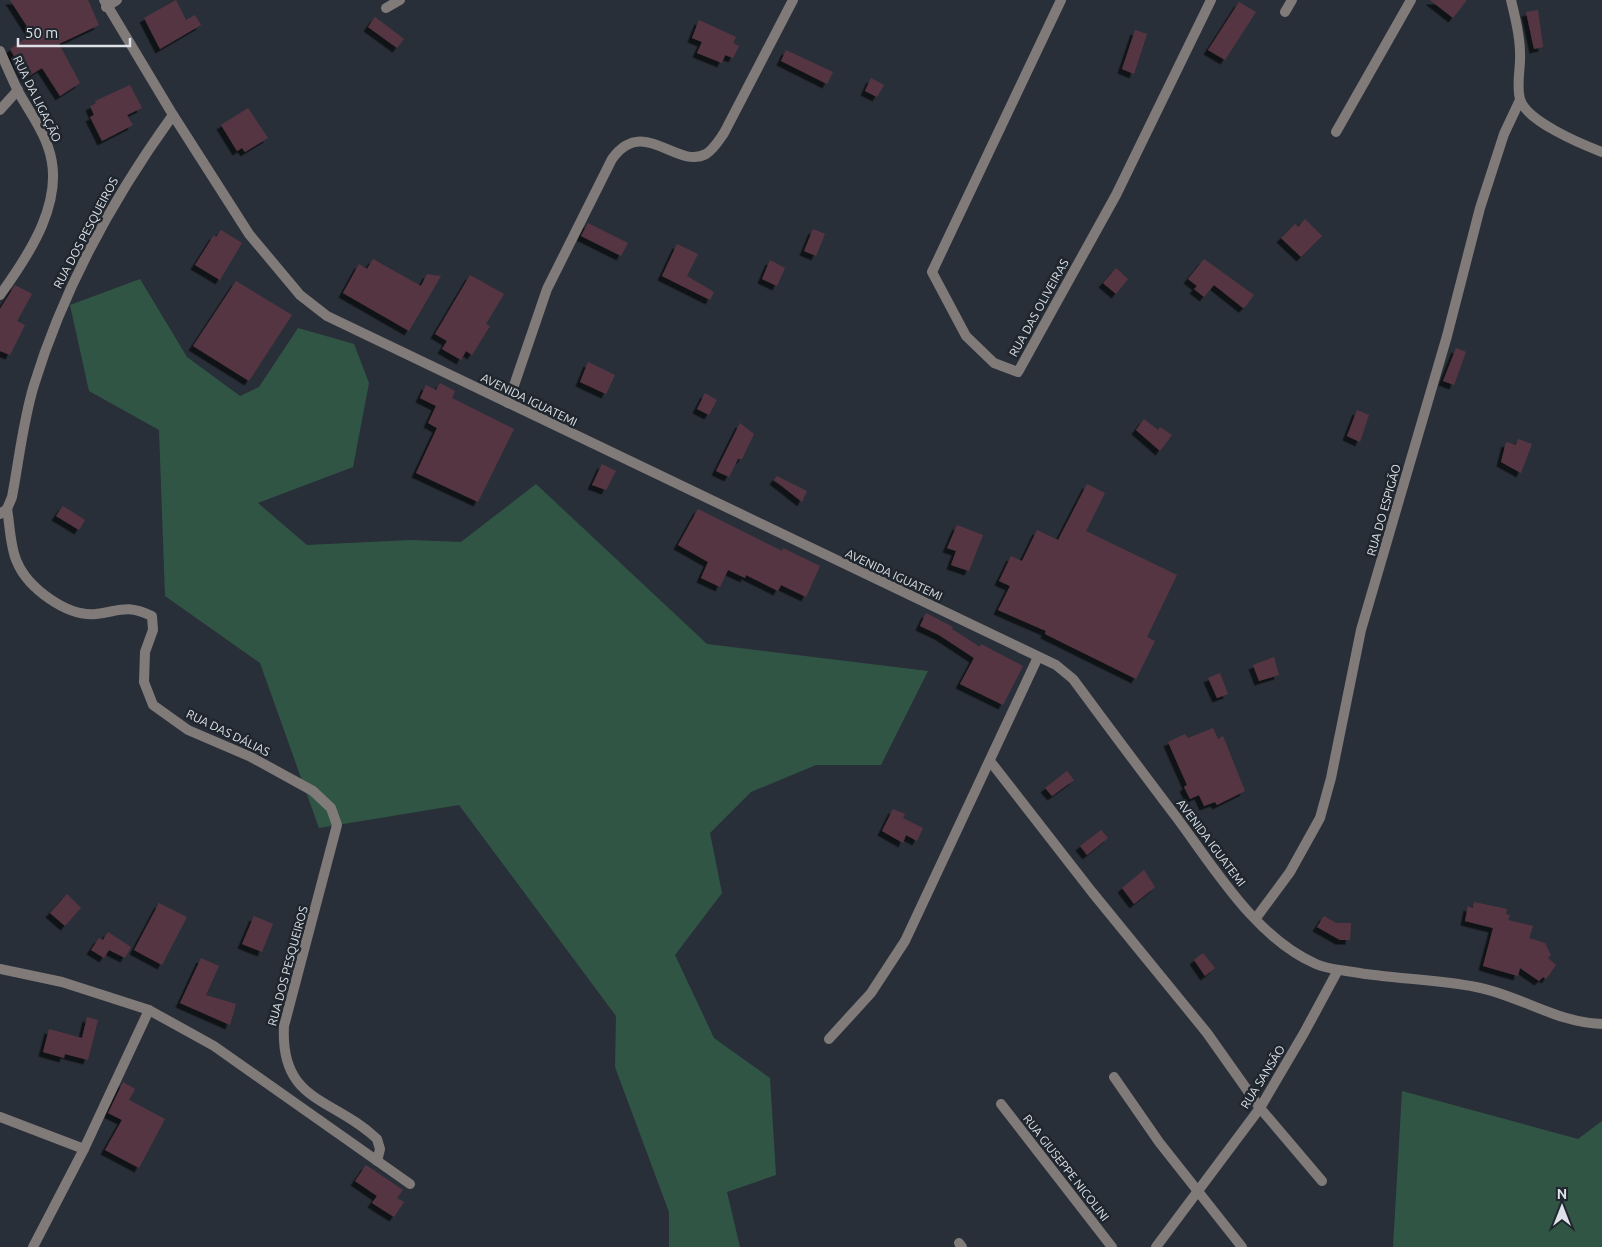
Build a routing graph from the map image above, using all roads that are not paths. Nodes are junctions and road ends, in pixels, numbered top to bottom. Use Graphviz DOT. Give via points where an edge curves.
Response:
graph roads {
  1 [pos="117,0"];
  2 [pos="400,0"];
  3 [pos="793,0"];
  4 [pos="1061,0"];
  5 [pos="1211,0"];
  6 [pos="1292,0"];
  7 [pos="1411,0"];
  8 [pos="1511,0"];
  9 [pos="105,3"];
  10 [pos="386,8"];
  11 [pos="1285,12"];
  12 [pos="0,51"];
  13 [pos="18,90"];
  14 [pos="1520,100"];
  15 [pos="0,110"];
  16 [pos="173,115"];
  17 [pos="1336,132"];
  18 [pos="1602,152"];
  19 [pos="0,295"];
  20 [pos="508,403"];
  21 [pos="4,511"];
  22 [pos="1038,657"];
  23 [pos="990,761"];
  24 [pos="331,854"];
  25 [pos="1256,918"];
  26 [pos="0,969"];
  27 [pos="1338,970"];
  28 [pos="149,1010"];
  29 [pos="1602,1024"];
  30 [pos="829,1039"];
  31 [pos="1114,1077"];
  32 [pos="1001,1104"];
  33 [pos="1260,1108"];
  34 [pos="0,1117"];
  35 [pos="84,1148"];
  36 [pos="376,1161"];
  37 [pos="1322,1181"];
  38 [pos="410,1184"];
  39 [pos="1197,1190"];
  40 [pos="33,1247"];
  41 [pos="1112,1247"];
  42 [pos="1156,1247"];
  43 [pos="1242,1247"];
  1 -- 9 [label="street"];
  2 -- 10 [label="street"];
  3 -- 20 [label="street" via="724,133 710,151 696,157 635,141 619,150 612,159 547,289"];
  4 -- 5 [label="street, RUA DAS OLIVEIRAS" via="932,272 966,336 994,364 1018,372 1116,195"];
  6 -- 11 [label="street"];
  7 -- 17 [label="street"];
  8 -- 14 [label="street" via="1519,30"];
  9 -- 16 [label="street, AVENIDA IGUATEMI"];
  12 -- 13 [label="street, RUA DA LIGAÇÃO"];
  13 -- 15 [label="street"];
  13 -- 19 [label="street, RUA DA LIGAÇÃO" via="49,148 53,174 42,224"];
  14 -- 18 [label="street" via="1527,111 1540,120"];
  14 -- 25 [label="street, RUA DO ESPIGÃO" via="1504,134 1480,208 1447,336 1361,630 1320,818 1290,872"];
  16 -- 20 [label="street, AVENIDA IGUATEMI" via="249,234 300,294 328,316"];
  16 -- 21 [label="street, RUA DOS PESQUEIROS" via="135,167 79,267 57,316 34,387 12,497"];
  20 -- 22 [label="street, AVENIDA IGUATEMI"];
  21 -- 24 [label="street, RUA DAS DÁLIAS" via="17,562 35,588 64,608 95,614 117,608 137,609 152,616 153,630 145,652 144,682 153,705 188,730 251,757 313,792 331,808 337,825"];
  22 -- 23 [label="street"];
  22 -- 25 [label="street, AVENIDA IGUATEMI" via="1056,665 1073,679 1238,900"];
  23 -- 30 [label="street" via="905,941 871,993"];
  23 -- 33 [label="street" via="1207,1033"];
  24 -- 36 [label="street, RUA DOS PESQUEIROS" via="284,1026 284,1050 292,1075 304,1091 376,1139 380,1149"];
  25 -- 27 [label="street, AVENIDA IGUATEMI" via="1272,936 1296,954 1317,965"];
  26 -- 28 [label="street" via="62,982"];
  27 -- 29 [label="street, AVENIDA IGUATEMI" via="1451,982 1499,992 1549,1013"];
  27 -- 33 [label="street, RUA SANSÃO"];
  28 -- 35 [label="street"];
  28 -- 36 [label="street" via="214,1046"];
  31 -- 39 [label="street"];
  32 -- 41 [label="street, RUA GIUSEPPE NICOLINI"];
  33 -- 37 [label="street"];
  33 -- 39 [label="street, RUA SANSÃO"];
  34 -- 35 [label="street"];
  35 -- 40 [label="street"];
  36 -- 38 [label="street"];
  39 -- 42 [label="street, RUA SANSÃO"];
  39 -- 43 [label="street"];
}
